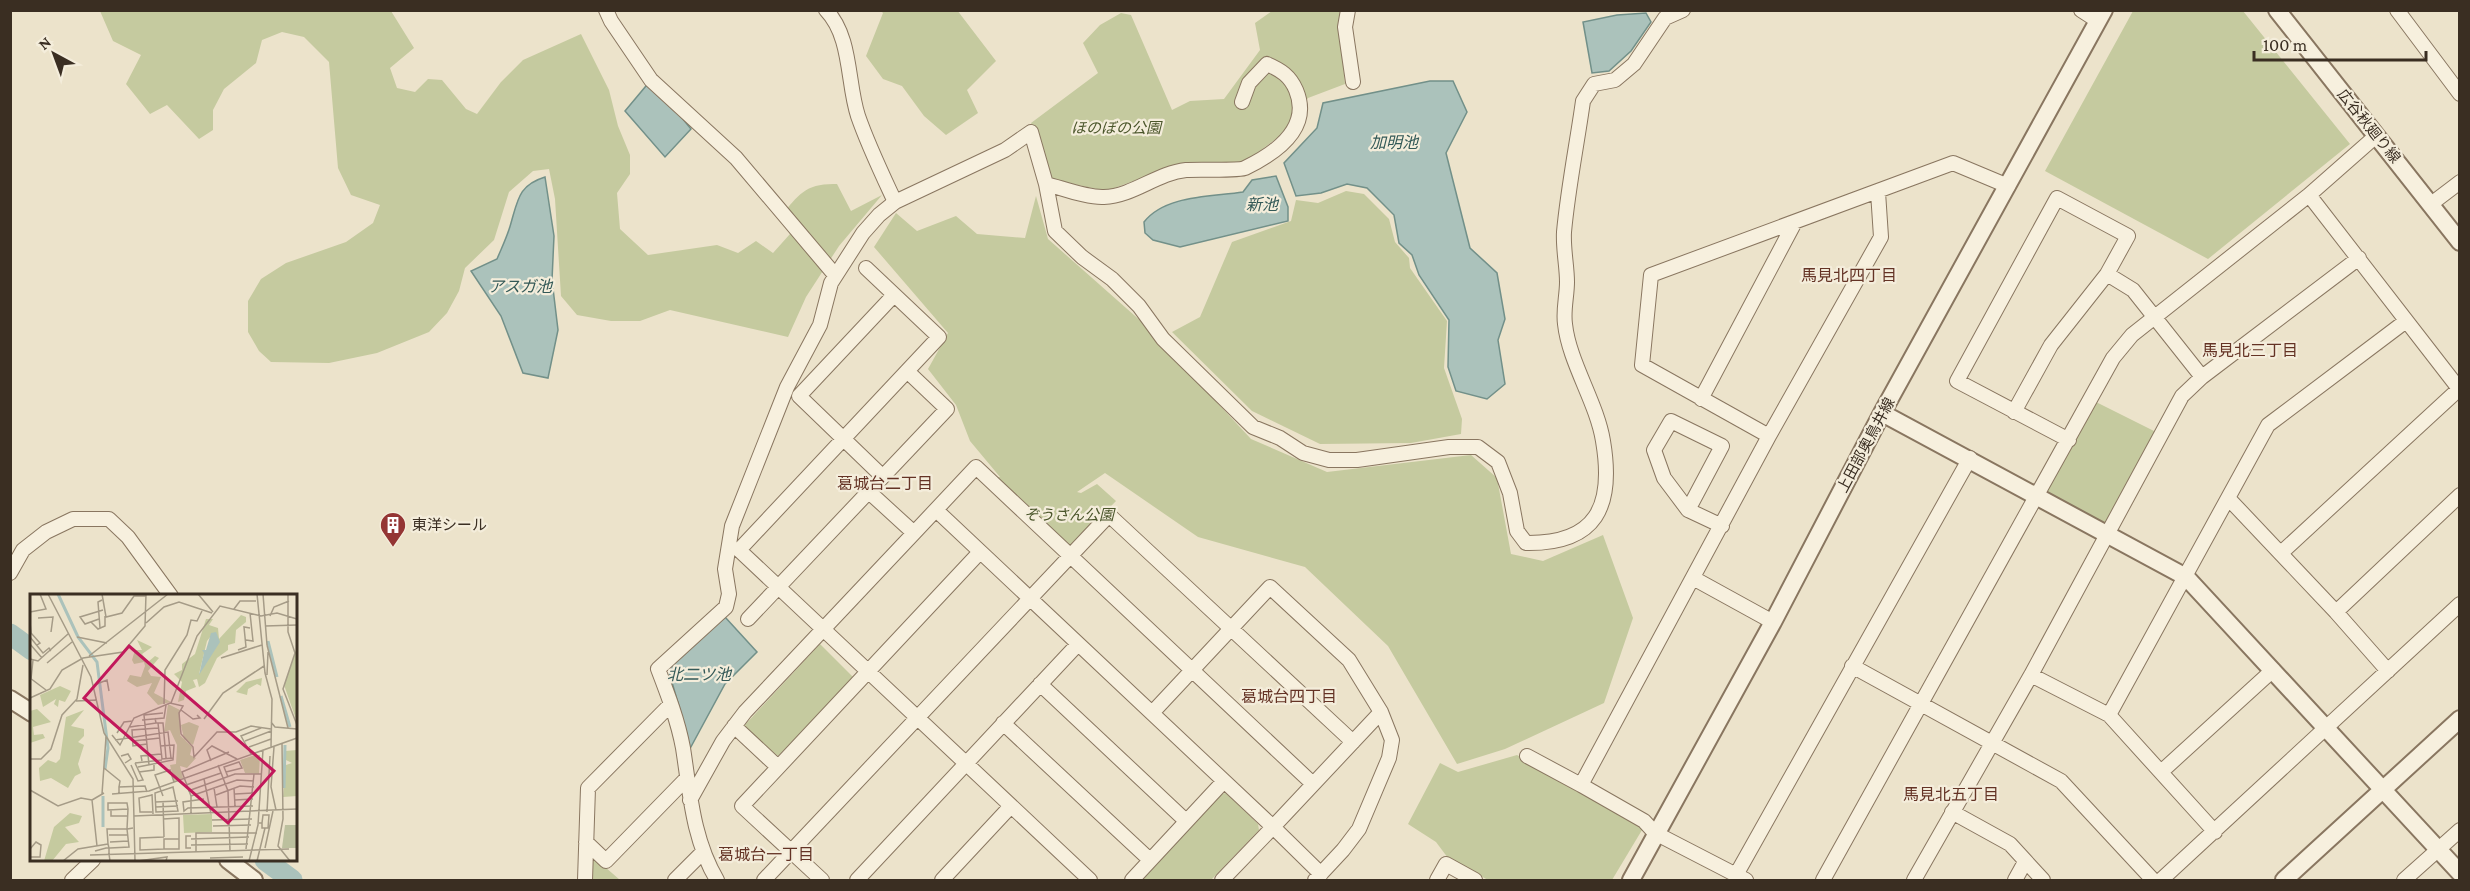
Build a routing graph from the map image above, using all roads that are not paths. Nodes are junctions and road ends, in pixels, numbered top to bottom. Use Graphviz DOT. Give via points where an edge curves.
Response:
graph roads {
  1 [pos="606,10"];
  2 [pos="826,10"];
  3 [pos="1348,10"];
  4 [pos="1683,10"];
  5 [pos="2081,10"];
  6 [pos="2277,10"];
  7 [pos="2397,10"];
  8 [pos="2101,16"];
  9 [pos="1353,82"];
  10 [pos="2460,94"];
  11 [pos="1242,102"];
  12 [pos="2376,136"];
  13 [pos="2460,182"];
  14 [pos="1046,184"];
  15 [pos="2008,186"];
  16 [pos="1878,192"];
  17 [pos="2309,195"];
  18 [pos="895,202"];
  19 [pos="2431,204"];
  20 [pos="1795,222"];
  21 [pos="2460,242"];
  22 [pos="2359,258"];
  23 [pos="866,267"];
  24 [pos="2107,274"];
  25 [pos="835,275"];
  26 [pos="894,295"];
  27 [pos="2154,316"];
  28 [pos="2406,321"];
  29 [pos="907,371"];
  30 [pos="2202,377"];
  31 [pos="2459,390"];
  32 [pos="1701,399"];
  33 [pos="2014,412"];
  34 [pos="1882,413"];
  35 [pos="1769,436"];
  36 [pos="844,439"];
  37 [pos="2069,440"];
  38 [pos="1970,458"];
  39 [pos="882,476"];
  40 [pos="868,491"];
  41 [pos="2460,495"];
  42 [pos="2038,496"];
  43 [pos="2228,498"];
  44 [pos="936,510"];
  45 [pos="1688,510"];
  46 [pos="1722,526"];
  47 [pos="914,533"];
  48 [pos="2107,535"];
  49 [pos="980,552"];
  50 [pos="2281,553"];
  51 [pos="1070,556"];
  52 [pos="10,573"];
  53 [pos="2186,577"];
  54 [pos="1693,578"];
  55 [pos="777,588"];
  56 [pos="170,594"];
  57 [pos="1030,598"];
  58 [pos="2460,604"];
  59 [pos="2336,612"];
  60 [pos="748,619"];
  61 [pos="1773,622"];
  62 [pos="1232,628"];
  63 [pos="822,630"];
  64 [pos="1078,644"];
  65 [pos="1852,666"];
  66 [pos="1192,670"];
  67 [pos="2273,670"];
  68 [pos="2388,671"];
  69 [pos="867,672"];
  70 [pos="2031,675"];
  71 [pos="1040,684"];
  72 [pos="10,699"];
  73 [pos="671,704"];
  74 [pos="1922,704"];
  75 [pos="30,712"];
  76 [pos="1382,712"];
  77 [pos="1152,713"];
  78 [pos="2109,715"];
  79 [pos="917,718"];
  80 [pos="2460,719"];
  81 [pos="1003,723"];
  82 [pos="734,726"];
  83 [pos="2326,728"];
  84 [pos="1353,742"];
  85 [pos="1992,742"];
  86 [pos="1527,756"];
  87 [pos="965,764"];
  88 [pos="778,767"];
  89 [pos="2161,772"];
  90 [pos="686,778"];
  91 [pos="1224,781"];
  92 [pos="1313,784"];
  93 [pos="1581,785"];
  94 [pos="2382,790"];
  95 [pos="690,800"];
  96 [pos="1011,806"];
  97 [pos="1952,812"];
  98 [pos="1186,821"];
  99 [pos="1273,827"];
  100 [pos="2460,830"];
  101 [pos="2215,832"];
  102 [pos="1655,833"];
  103 [pos="586,842"];
  104 [pos="2438,849"];
  105 [pos="703,852"];
  106 [pos="791,852"];
  107 [pos="1150,860"];
  108 [pos="92,861"];
  109 [pos="229,861"];
  110 [pos="2025,862"];
  111 [pos="2460,873"];
  112 [pos="1318,877"];
  113 [pos="1741,878"];
  114 [pos="72,880"];
  115 [pos="254,880"];
  116 [pos="585,880"];
  117 [pos="675,880"];
  118 [pos="717,880"];
  119 [pos="764,880"];
  120 [pos="822,880"];
  121 [pos="856,880"];
  122 [pos="942,880"];
  123 [pos="1090,880"];
  124 [pos="1132,880"];
  125 [pos="1222,880"];
  126 [pos="1437,880"];
  127 [pos="1475,880"];
  128 [pos="1631,880"];
  129 [pos="1823,880"];
  130 [pos="1914,880"];
  131 [pos="2015,880"];
  132 [pos="2043,880"];
  133 [pos="2153,880"];
  134 [pos="2161,880"];
  135 [pos="2284,880"];
  136 [pos="2404,880"];
  1 -- 25 [label="street" via="651,80 736,158"];
  2 -- 18 [label="street" via="842,41 858,116"];
  3 -- 9 [label="street" via="1345,27"];
  4 -- 14 [label="street" via="1665,18 1634,64 1615,80 1594,84 1583,101 1564,234 1564,324 1603,440 1605,475 1601,503 1590,526 1571,537 1526,543 1517,531 1498,462 1478,447 1449,447 1357,460 1329,459 1303,453 1253,427 1163,339 1139,306 1112,279 1054,231"];
  5 -- 8 [label="street"];
  6 -- 12 [label="street, 広谷秋廻り線"];
  7 -- 10 [label="street"];
  8 -- 15 [label="street, 上田部奥鳥井線"];
  11 -- 14 [label="street" via="1250,83 1267,64 1282,70 1301,102 1301,118 1292,134 1242,169 1182,170 1102,197"];
  12 -- 17 [label="street"];
  12 -- 19 [label="street, 広谷秋廻り線"];
  13 -- 19 [label="street"];
  14 -- 18 [label="street" via="1031,132 1005,150"];
  15 -- 16 [label="street" via="1953,163"];
  15 -- 34 [label="street, 上田部奥鳥井線"];
  16 -- 20 [label="street"];
  16 -- 35 [label="street" via="1881,237"];
  17 -- 22 [label="street"];
  17 -- 27 [label="street"];
  18 -- 25 [label="street" via="871,224"];
  19 -- 21 [label="street, 広谷秋廻り線"];
  20 -- 32 [label="street"];
  20 -- 32 [label="street" via="1651,275 1642,365"];
  22 -- 28 [label="street"];
  22 -- 30 [label="street"];
  23 -- 26 [label="street"];
  24 -- 27 [label="street" via="2133,290"];
  24 -- 33 [label="street" via="2051,345"];
  24 -- 33 [label="street" via="2128,236 2057,198 1957,381"];
  25 -- 73 [label="street" via="828,289 824,316 787,387 732,526 725,568 729,601 658,669"];
  26 -- 29 [label="street" via="939,337"];
  26 -- 36 [label="street" via="799,396"];
  27 -- 30 [label="street"];
  27 -- 37 [label="street" via="2113,358"];
  28 -- 31 [label="street"];
  28 -- 43 [label="street" via="2268,425"];
  29 -- 36 [label="street"];
  29 -- 39 [label="street" via="946,409"];
  30 -- 48 [label="street" via="2182,396"];
  31 -- 50 [label="street"];
  32 -- 35 [label="street"];
  33 -- 37 [label="street"];
  34 -- 38 [label="street"];
  34 -- 61 [label="street, 上田部奥鳥井線"];
  35 -- 46 [label="street"];
  36 -- 39 [label="street"];
  36 -- 55 [label="street" via="739,550"];
  37 -- 42 [label="street"];
  38 -- 42 [label="street"];
  38 -- 65 [label="street"];
  39 -- 40 [label="street"];
  40 -- 47 [label="street"];
  40 -- 55 [label="street"];
  41 -- 59 [label="street"];
  42 -- 48 [label="street"];
  42 -- 74 [label="street"];
  43 -- 50 [label="street"];
  43 -- 53 [label="street"];
  44 -- 47 [label="street"];
  44 -- 49 [label="street"];
  44 -- 51 [label="street" via="976,467"];
  45 -- 45 [label="street" via="1664,478 1654,450 1671,421 1722,446"];
  45 -- 46 [label="street"];
  46 -- 54 [label="street"];
  47 -- 63 [label="street"];
  48 -- 53 [label="street"];
  48 -- 70 [label="street"];
  49 -- 57 [label="street"];
  49 -- 69 [label="street"];
  50 -- 59 [label="street"];
  51 -- 57 [label="street"];
  51 -- 62 [label="street" via="1109,515"];
  51 -- 66 [label="street"];
  52 -- 56 [label="street" via="23,549 46,532 73,519 108,519 128,537"];
  53 -- 67 [label="street"];
  53 -- 78 [label="street"];
  54 -- 61 [label="street"];
  54 -- 93 [label="street"];
  55 -- 60 [label="street"];
  55 -- 63 [label="street"];
  57 -- 64 [label="street"];
  57 -- 79 [label="street"];
  58 -- 68 [label="street"];
  59 -- 68 [label="street"];
  61 -- 102 [label="street, 上田部奥鳥井線"];
  62 -- 66 [label="street"];
  62 -- 76 [label="street" via="1270,587 1349,660"];
  62 -- 84 [label="street"];
  63 -- 69 [label="street"];
  63 -- 82 [label="street"];
  64 -- 71 [label="street"];
  64 -- 77 [label="street"];
  65 -- 74 [label="street"];
  65 -- 113 [label="street"];
  66 -- 77 [label="street"];
  66 -- 92 [label="street"];
  67 -- 83 [label="street"];
  67 -- 89 [label="street"];
  68 -- 83 [label="street"];
  69 -- 79 [label="street"];
  69 -- 88 [label="street"];
  70 -- 78 [label="street"];
  70 -- 85 [label="street"];
  71 -- 81 [label="street"];
  71 -- 98 [label="street"];
  72 -- 75 [label="street"];
  73 -- 90 [label="street"];
  73 -- 103 [label="street" via="588,788"];
  74 -- 85 [label="street"];
  74 -- 129 [label="street"];
  76 -- 84 [label="street"];
  76 -- 112 [label="street" via="1392,740 1389,758 1359,829"];
  77 -- 91 [label="street"];
  78 -- 89 [label="street"];
  79 -- 87 [label="street"];
  79 -- 106 [label="street"];
  80 -- 94 [label="street"];
  81 -- 87 [label="street"];
  81 -- 107 [label="street"];
  82 -- 88 [label="street"];
  82 -- 95 [label="street"];
  83 -- 94 [label="street"];
  83 -- 101 [label="street"];
  84 -- 92 [label="street"];
  85 -- 97 [label="street"];
  85 -- 133 [label="street" via="2061,781"];
  86 -- 93 [label="street"];
  87 -- 96 [label="street"];
  87 -- 121 [label="street"];
  88 -- 106 [label="street" via="742,806"];
  89 -- 101 [label="street"];
  90 -- 95 [label="street"];
  90 -- 103 [label="street" via="606,861"];
  91 -- 98 [label="street"];
  91 -- 99 [label="street"];
  92 -- 99 [label="street"];
  93 -- 102 [label="street" via="1644,821"];
  94 -- 104 [label="street"];
  94 -- 135 [label="street"];
  95 -- 105 [label="street"];
  96 -- 122 [label="street"];
  96 -- 123 [label="street"];
  97 -- 110 [label="street" via="2010,844"];
  97 -- 130 [label="street"];
  98 -- 107 [label="street"];
  99 -- 112 [label="street"];
  99 -- 125 [label="street"];
  100 -- 104 [label="street"];
  101 -- 134 [label="street"];
  102 -- 113 [label="street"];
  102 -- 128 [label="street, 上田部奥鳥井線"];
  103 -- 116 [label="street"];
  104 -- 111 [label="street"];
  104 -- 136 [label="street"];
  105 -- 117 [label="street"];
  105 -- 118 [label="street"];
  106 -- 119 [label="street"];
  106 -- 120 [label="street"];
  107 -- 124 [label="street"];
  108 -- 114 [label="street"];
  109 -- 115 [label="street"];
  110 -- 131 [label="street"];
  110 -- 132 [label="street"];
  126 -- 127 [label="street" via="1446,864"];
}
